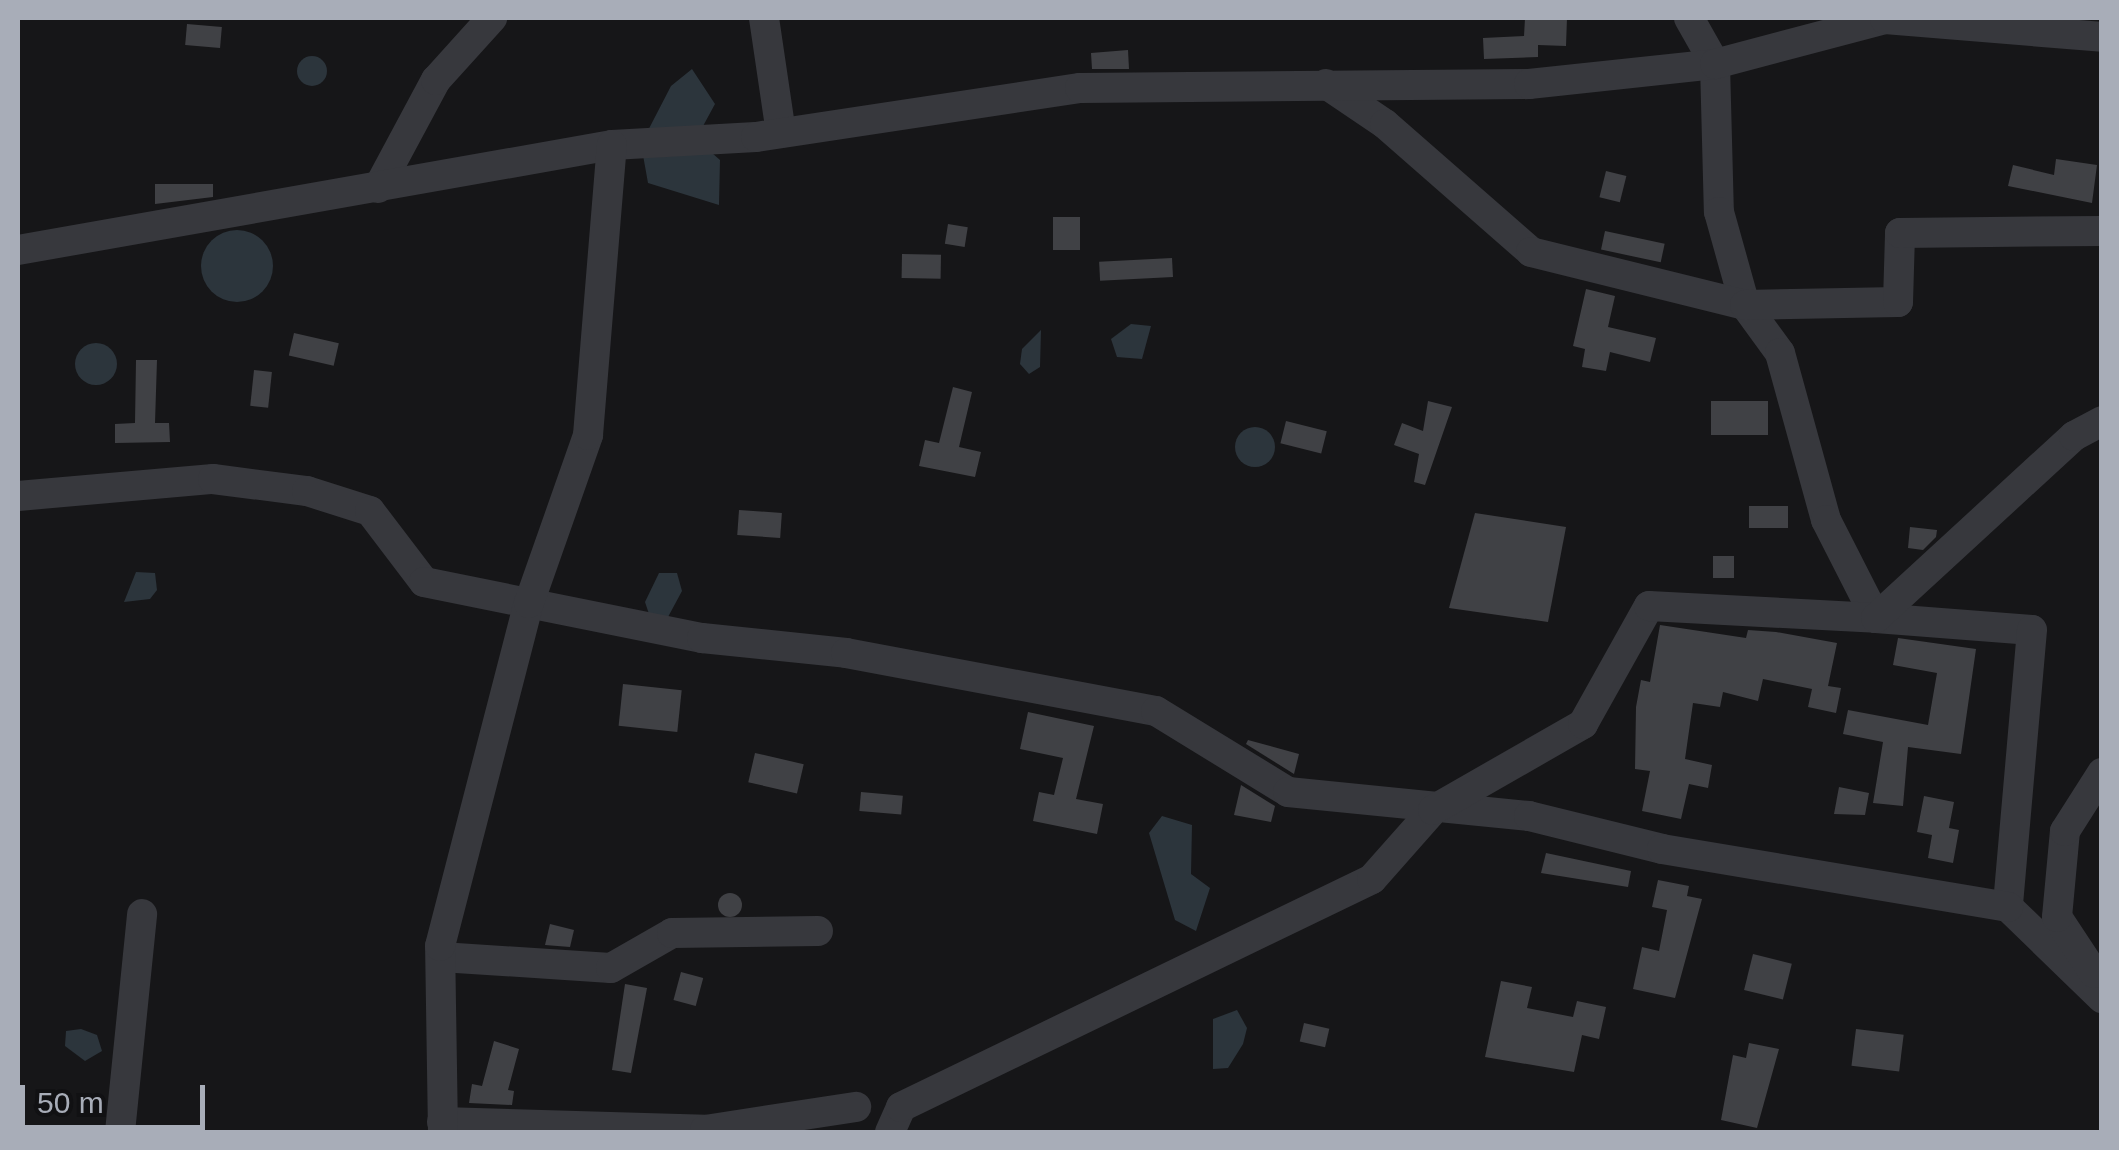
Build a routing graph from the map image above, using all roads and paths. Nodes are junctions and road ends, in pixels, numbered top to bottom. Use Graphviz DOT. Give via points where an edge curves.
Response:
graph roads {
  1 [pos="492,18"];
  2 [pos="764,18"];
  3 [pos="1689,18"];
  4 [pos="2102,37"];
  5 [pos="1715,64"];
  6 [pos="1326,84"];
  7 [pos="781,133"];
  8 [pos="612,145"];
  9 [pos="378,188"];
  10 [pos="2102,232"];
  11 [pos="18,250"];
  12 [pos="1744,305"];
  13 [pos="2102,421"];
  14 [pos="18,496"];
  15 [pos="530,603"];
  16 [pos="1876,618"];
  17 [pos="2102,773"];
  18 [pos="1432,810"];
  19 [pos="2008,907"];
  20 [pos="142,914"];
  21 [pos="818,931"];
  22 [pos="441,957"];
  23 [pos="2102,984"];
  24 [pos="2102,998"];
  25 [pos="856,1107"];
  26 [pos="443,1127"];
  27 [pos="120,1132"];
  28 [pos="890,1132"];
  1 -- 9 [label="street" via="436,80"];
  2 -- 7 [label="street"];
  3 -- 5 [label="street"];
  4 -- 5 [label="street" via="1885,20"];
  5 -- 6 [label="street" via="1530,84"];
  5 -- 12 [label="street" via="1719,212"];
  6 -- 7 [label="street" via="1080,88"];
  6 -- 12 [label="street" via="1385,124 1531,252"];
  7 -- 8 [label="street"];
  8 -- 9 [label="street"];
  8 -- 15 [label="street" via="588,436"];
  9 -- 11 [label="street"];
  10 -- 12 [label="street" via="1900,234 1898,302"];
  12 -- 16 [label="street" via="1780,353 1826,520"];
  13 -- 16 [label="street" via="2074,436"];
  14 -- 15 [label="street" via="212,479 307,491 370,511 424,582"];
  15 -- 18 [label="street" via="702,638 846,654 1156,711 1288,792"];
  15 -- 22 [label="street"];
  16 -- 18 [label="street" via="1649,606 1583,724"];
  16 -- 19 [label="street" via="2032,630"];
  17 -- 23 [label="street" via="2065,831 2057,917"];
  18 -- 19 [label="street" via="1529,816 1662,849"];
  18 -- 28 [label="street" via="1372,879 902,1107"];
  19 -- 24 [label="street"];
  20 -- 27 [label="street"];
  21 -- 22 [label="street" via="672,933 611,968"];
  22 -- 26 [label="street"];
  25 -- 26 [label="street" via="705,1130"];
}
